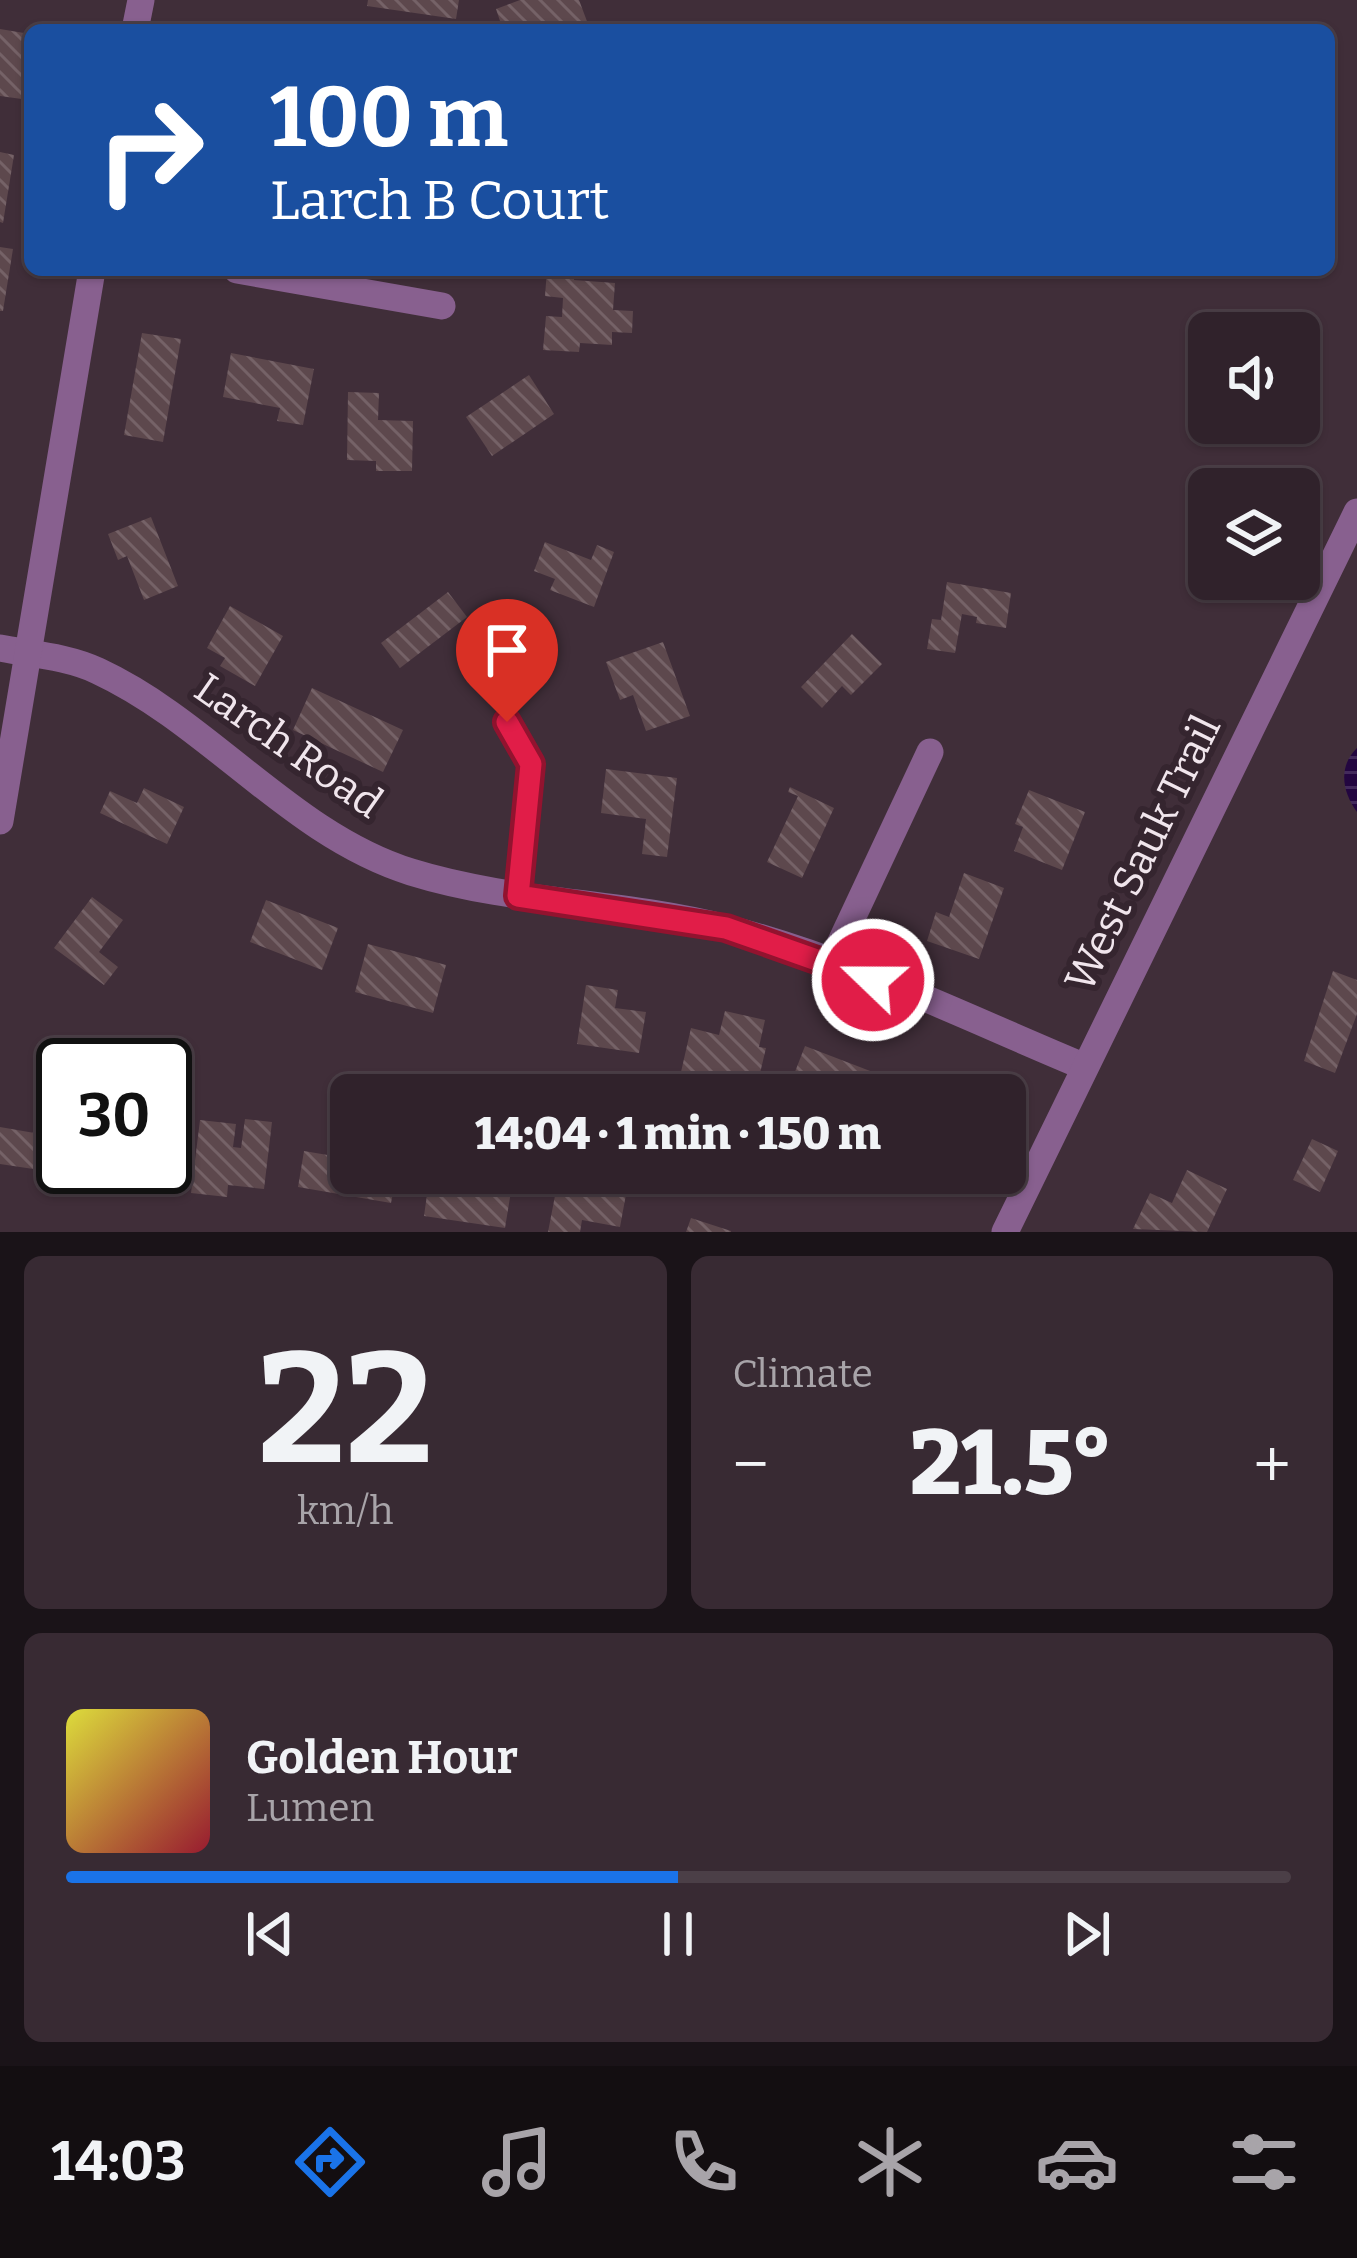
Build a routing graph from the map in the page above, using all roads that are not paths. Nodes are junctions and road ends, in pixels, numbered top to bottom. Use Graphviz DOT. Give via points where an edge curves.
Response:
graph roads {
  1 [pos="91,276"];
  2 [pos="271,276"];
  3 [pos="442,306"];
  4 [pos="1357,512"];
  5 [pos="0,648"];
  6 [pos="29,654"];
  7 [pos="507,722"];
  8 [pos="929,752"];
  9 [pos="0,821"];
  10 [pos="518,896"];
  11 [pos="831,963"];
  12 [pos="1083,1066"];
  13 [pos="1005,1232"];
  1 -- 6 [label="street"];
  2 -- 3 [label="street"];
  4 -- 12 [label="street, West Sauk Trail"];
  5 -- 6 [label="street, Larch Road"];
  6 -- 9 [label="street"];
  6 -- 10 [label="street, Larch Road" via="94,669 183,720 329,833 409,872"];
  7 -- 10 [label="street" via="531,764"];
  8 -- 11 [label="street"];
  10 -- 11 [label="street, Larch Road" via="726,928"];
  11 -- 12 [label="street, Larch Road"];
  12 -- 13 [label="street, West Sauk Trail"];
}
